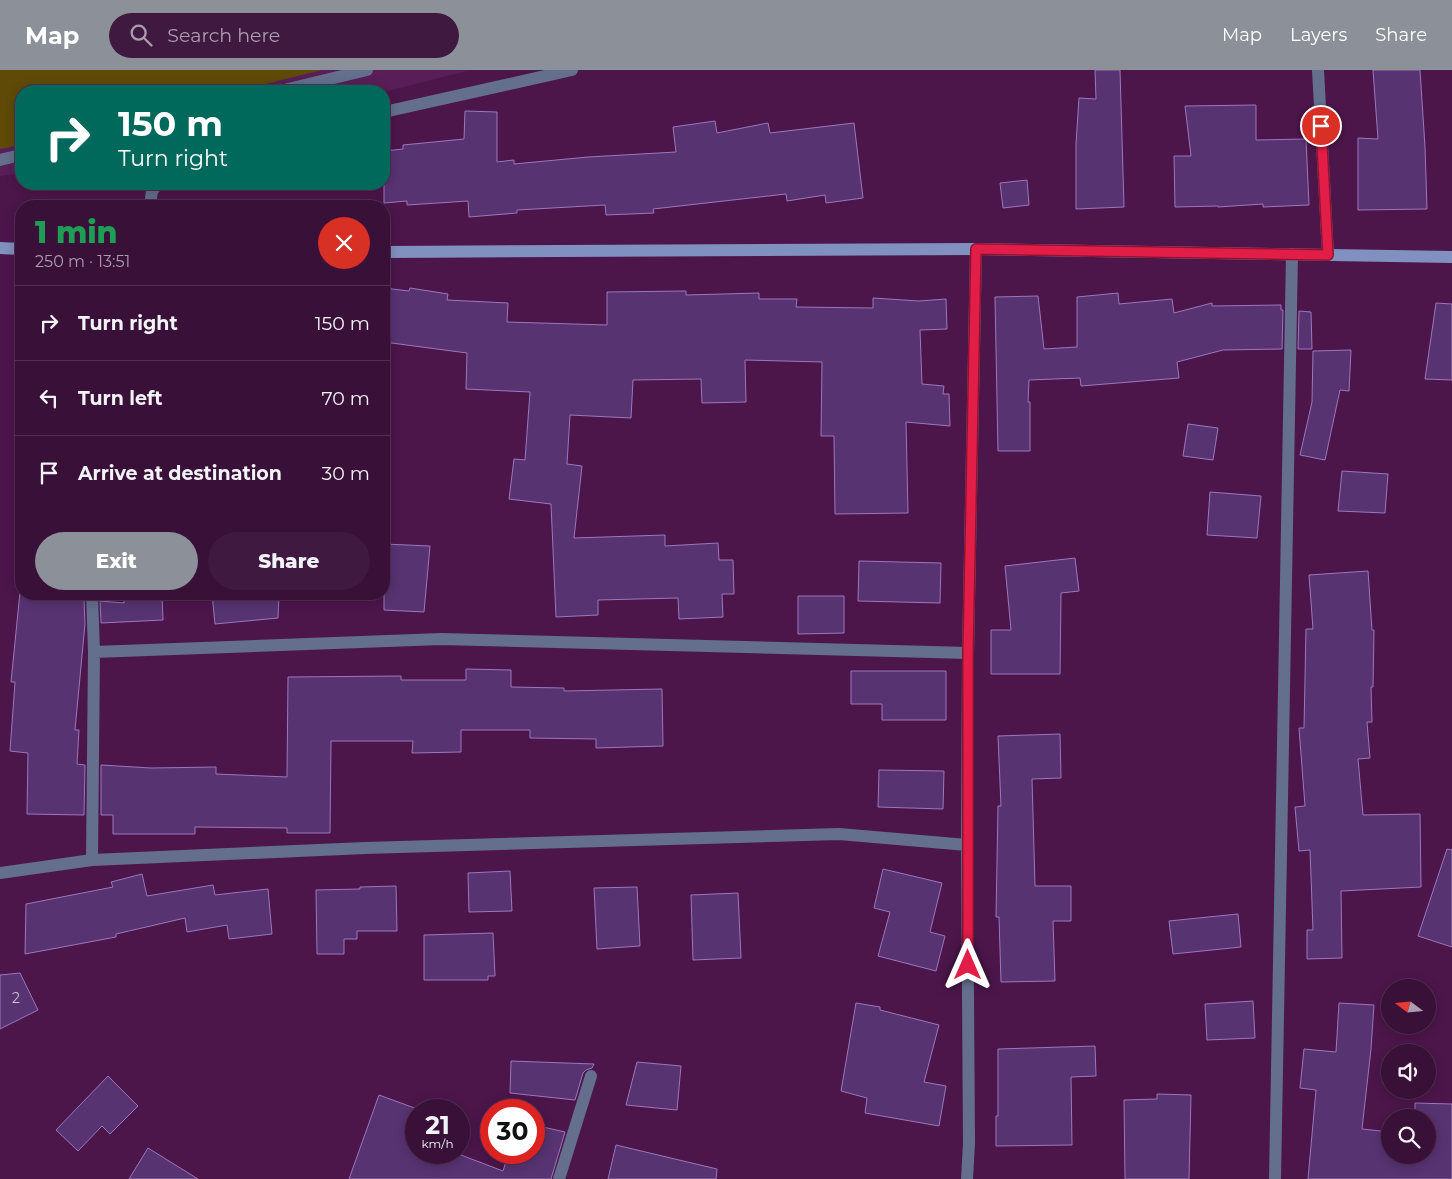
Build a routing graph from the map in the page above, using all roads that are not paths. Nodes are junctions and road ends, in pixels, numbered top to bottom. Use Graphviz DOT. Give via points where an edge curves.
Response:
graph roads {
  1 [pos="367,70"];
  2 [pos="572,70"];
  3 [pos="1318,70"];
  4 [pos="305,85"];
  5 [pos="390,111"];
  6 [pos="15,156"];
  7 [pos="0,160"];
  8 [pos="0,248"];
  9 [pos="15,249"];
  10 [pos="976,249"];
  11 [pos="390,252"];
  12 [pos="1292,254"];
  13 [pos="1328,255"];
  14 [pos="1452,257"];
  15 [pos="92,600"];
  16 [pos="94,652"];
  17 [pos="968,653"];
  18 [pos="967,846"];
  19 [pos="92,860"];
  20 [pos="0,873"];
  21 [pos="591,1076"];
  22 [pos="559,1179"];
  23 [pos="967,1179"];
  24 [pos="1275,1179"];
  1 -- 4 [label="street"];
  2 -- 5 [label="street"];
  3 -- 13 [label="street"];
  6 -- 7 [label="street"];
  8 -- 9 [label="street"];
  10 -- 11 [label="street"];
  10 -- 12 [label="street"];
  10 -- 17 [label="street"];
  12 -- 13 [label="street"];
  12 -- 24 [label="street"];
  13 -- 14 [label="street"];
  15 -- 16 [label="street"];
  16 -- 17 [label="street" via="441,638"];
  16 -- 19 [label="street"];
  17 -- 18 [label="street"];
  18 -- 19 [label="street" via="839,834"];
  18 -- 23 [label="street"];
  19 -- 20 [label="street"];
  21 -- 22 [label="street"];
}
